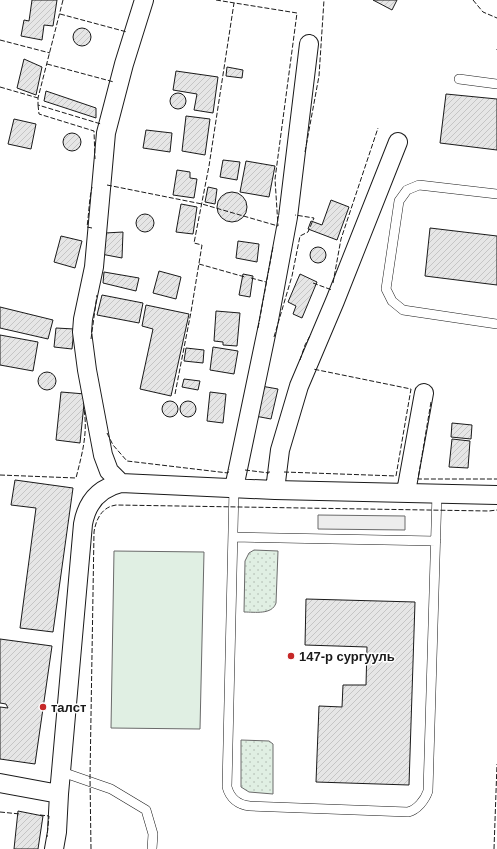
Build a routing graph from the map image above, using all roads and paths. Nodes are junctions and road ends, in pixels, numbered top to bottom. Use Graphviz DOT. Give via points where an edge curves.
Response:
graph roads {
  1 [pos="144,0"];
  2 [pos="309,44"];
  3 [pos="459,79"];
  4 [pos="497,84"];
  5 [pos="398,142"];
  6 [pos="497,194"];
  7 [pos="497,324"];
  8 [pos="424,393"];
  9 [pos="121,483"];
  10 [pos="234,488"];
  11 [pos="275,490"];
  12 [pos="406,492"];
  13 [pos="437,493"];
  14 [pos="497,495"];
  15 [pos="233,537"];
  16 [pos="436,541"];
  17 [pos="62,772"];
  18 [pos="0,783"];
  19 [pos="59,794"];
  20 [pos="54,849"];
  21 [pos="152,849"];
  1 -- 9 [label="street" via="106,133 94,267 82,332 103,455 109,471"];
  2 -- 10 [label="street" via="286,225"];
  3 -- 4 [label="lane"];
  5 -- 11 [label="street" via="299,386 280,450"];
  6 -- 7 [label="lane" via="419,185 407,190 399,202 386,289 392,301 403,310"];
  8 -- 12 [label="street"];
  9 -- 10 [label="street"];
  9 -- 17 [label="street" via="100,492 84,516"];
  10 -- 11 [label="street"];
  10 -- 15 [label="lane"];
  11 -- 12 [label="street"];
  12 -- 13 [label="street"];
  13 -- 14 [label="street"];
  13 -- 16 [label="lane"];
  15 -- 16 [label="lane"];
  15 -- 16 [label="lane" via="227,787 230,794 240,803 250,806 408,812 424,800 428,791"];
  17 -- 19 [label="street"];
  17 -- 21 [label="lane" via="111,789 146,810 153,834"];
  18 -- 19 [label="street"];
  19 -- 20 [label="street"];
}
